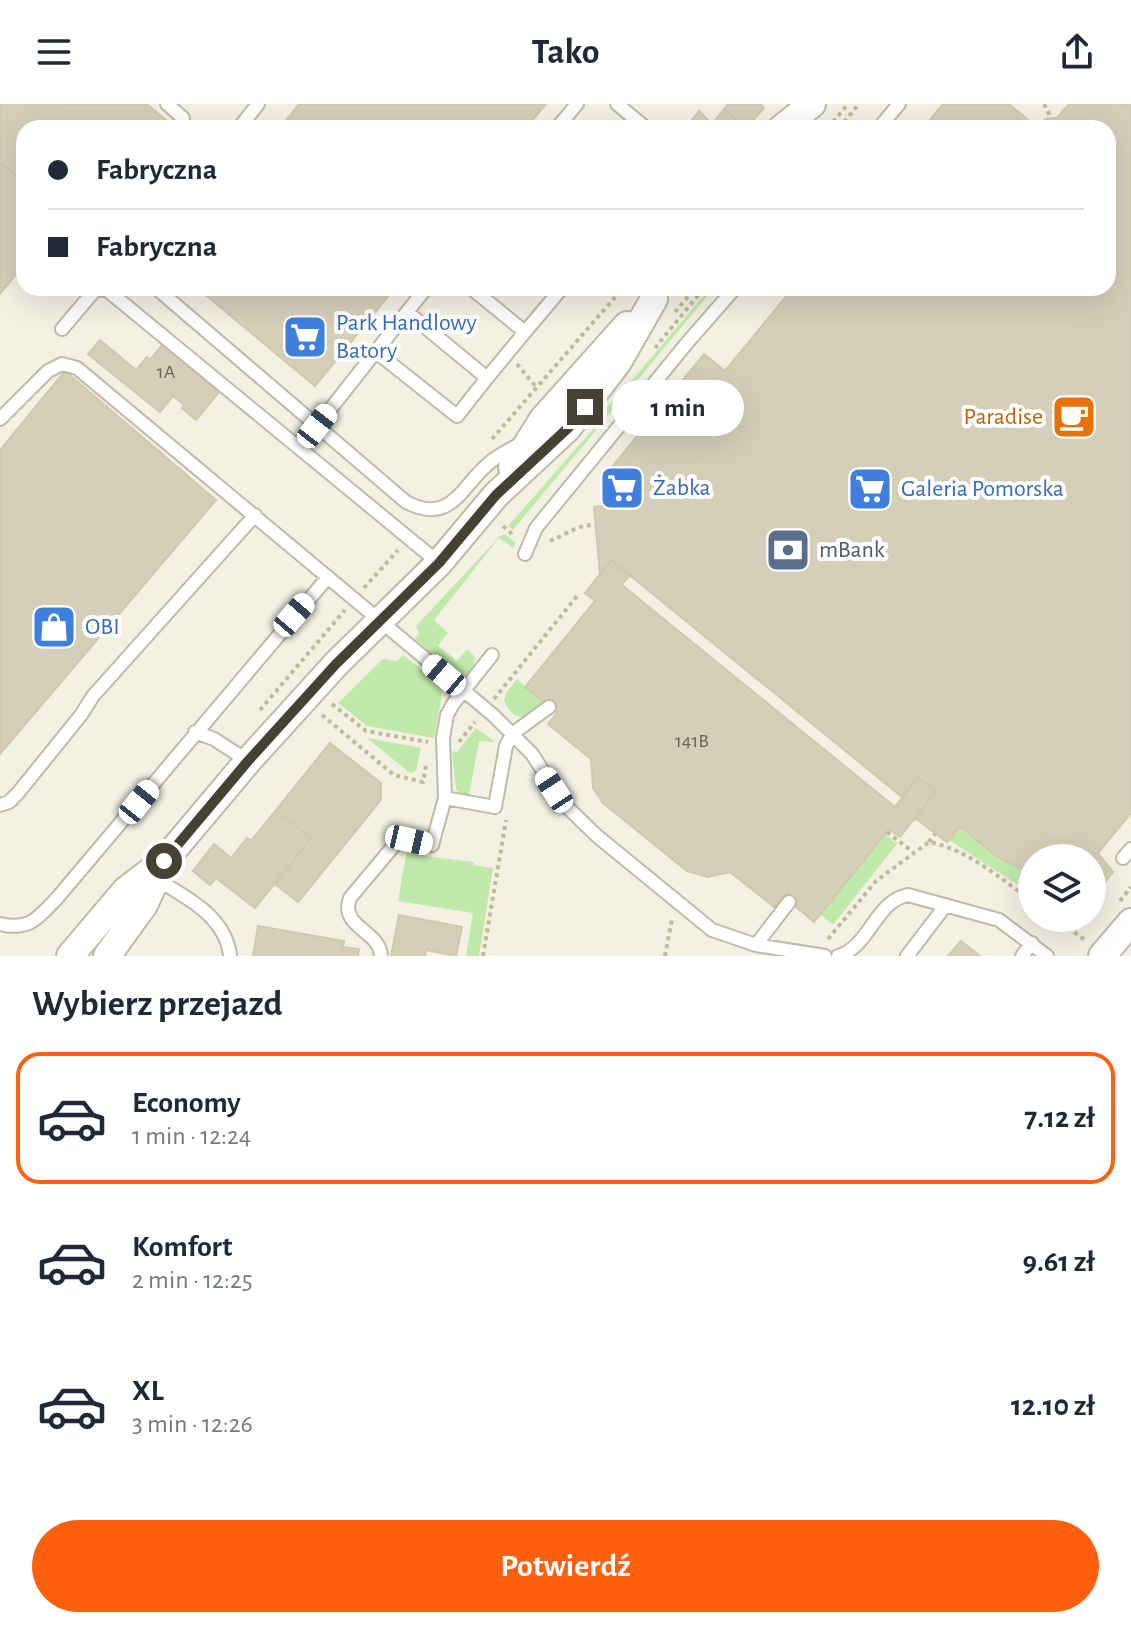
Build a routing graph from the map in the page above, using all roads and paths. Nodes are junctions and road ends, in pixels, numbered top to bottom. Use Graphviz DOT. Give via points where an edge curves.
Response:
graph roads {
  1 [pos="167,104"];
  2 [pos="258,104"];
  3 [pos="577,104"];
  4 [pos="617,104"];
  5 [pos="812,104"];
  6 [pos="848,104"];
  7 [pos="859,104"];
  8 [pos="899,104"];
  9 [pos="1044,104"];
  10 [pos="183,118"];
  11 [pos="1051,118"];
  12 [pos="245,120"];
  13 [pos="564,120"];
  14 [pos="636,120"];
  15 [pos="792,120"];
  16 [pos="835,120"];
  17 [pos="846,120"];
  18 [pos="886,120"];
  19 [pos="90,296"];
  20 [pos="114,296"];
  21 [pos="165,296"];
  22 [pos="420,296"];
  23 [pos="481,296"];
  24 [pos="555,296"];
  25 [pos="616,296"];
  26 [pos="656,296"];
  27 [pos="657,296"];
  28 [pos="728,296"];
  29 [pos="407,312"];
  30 [pos="62,329"];
  31 [pos="525,332"];
  32 [pos="375,351"];
  33 [pos="487,378"];
  34 [pos="0,419"];
  35 [pos="317,426"];
  36 [pos="530,438"];
  37 [pos="485,448"];
  38 [pos="496,495"];
  39 [pos="255,515"];
  40 [pos="408,539"];
  41 [pos="525,554"];
  42 [pos="439,563"];
  43 [pos="328,577"];
  44 [pos="354,599"];
  45 [pos="381,621"];
  46 [pos="492,655"];
  47 [pos="463,690"];
  48 [pos="331,703"];
  49 [pos="549,707"];
  50 [pos="256,714"];
  51 [pos="322,715"];
  52 [pos="475,722"];
  53 [pos="195,732"];
  54 [pos="512,734"];
  55 [pos="436,743"];
  56 [pos="248,761"];
  57 [pos="445,798"];
  58 [pos="0,805"];
  59 [pos="887,832"];
  60 [pos="935,834"];
  61 [pos="929,842"];
  62 [pos="913,852"];
  63 [pos="160,870"];
  64 [pos="789,902"];
  65 [pos="144,905"];
  66 [pos="946,905"];
  67 [pos="672,917"];
  68 [pos="1131,922"];
  69 [pos="0,924"];
  70 [pos="1074,932"];
  71 [pos="1032,943"];
  72 [pos="756,945"];
  73 [pos="230,955"];
  74 [pos="1103,955"];
  75 [pos="70,956"];
  76 [pos="107,956"];
  77 [pos="132,956"];
  78 [pos="381,956"];
  79 [pos="665,956"];
  80 [pos="825,956"];
  81 [pos="838,956"];
  82 [pos="907,956"];
  83 [pos="1022,956"];
  84 [pos="1047,956"];
  1 -- 10 [label="lane"];
  2 -- 12 [label="lane"];
  3 -- 13 [label="lane"];
  4 -- 14 [label="lane"];
  5 -- 15 [label="street"];
  6 -- 16 [label="path"];
  7 -- 17 [label="path"];
  8 -- 18 [label="lane"];
  9 -- 11 [label="path"];
  19 -- 30 [label="lane"];
  20 -- 40 [label="lane"];
  21 -- 35 [label="lane"];
  22 -- 29 [label="lane"];
  23 -- 31 [label="lane"];
  24 -- 31 [label="lane"];
  25 -- 37 [label="path"];
  26 -- 36 [label="street"];
  27 -- 38 [label="street" via="618,362 568,428"];
  28 -- 41 [label="lane" via="536,528"];
  29 -- 32 [label="lane"];
  29 -- 33 [label="lane"];
  31 -- 33 [label="lane"];
  32 -- 33 [label="lane" via="457,416"];
  32 -- 35 [label="lane"];
  34 -- 39 [label="lane" via="48,371 62,364 77,368"];
  35 -- 36 [label="lane" via="406,502 434,509 450,504 486,465"];
  36 -- 38 [label="street"];
  38 -- 42 [label="street"];
  39 -- 43 [label="lane"];
  39 -- 58 [label="lane" via="93,696 18,793"];
  40 -- 42 [label="lane"];
  40 -- 44 [label="path"];
  42 -- 45 [label="street"];
  43 -- 44 [label="lane"];
  43 -- 53 [label="lane"];
  44 -- 45 [label="lane"];
  44 -- 50 [label="path"];
  45 -- 47 [label="lane"];
  45 -- 56 [label="street"];
  46 -- 47 [label="lane"];
  47 -- 54 [label="lane"];
  47 -- 55 [label="lane"];
  48 -- 55 [label="path" via="366,731"];
  49 -- 54 [label="lane"];
  51 -- 55 [label="path" via="394,775 423,782"];
  52 -- 55 [label="path" via="456,745"];
  53 -- 56 [label="lane"];
  53 -- 69 [label="lane" via="39,916 15,927"];
  54 -- 57 [label="lane" via="495,807"];
  54 -- 72 [label="lane" via="532,754 564,804 597,836 712,930"];
  55 -- 57 [label="lane"];
  56 -- 63 [label="street"];
  57 -- 78 [label="lane" via="432,845 396,843 350,898 350,919 378,944"];
  59 -- 62 [label="path"];
  60 -- 61 [label="path"];
  63 -- 65 [label="street"];
  63 -- 73 [label="lane" via="219,924"];
  63 -- 75 [label="street" via="126,890"];
  64 -- 72 [label="lane"];
  65 -- 76 [label="street"];
  65 -- 77 [label="street"];
  66 -- 71 [label="lane" via="999,920"];
  66 -- 81 [label="lane" via="914,896 898,898 853,949"];
  66 -- 82 [label="lane"];
  67 -- 79 [label="path"];
  68 -- 74 [label="street"];
  70 -- 74 [label="path"];
  71 -- 83 [label="lane"];
  71 -- 84 [label="lane"];
  72 -- 80 [label="lane"];
}
